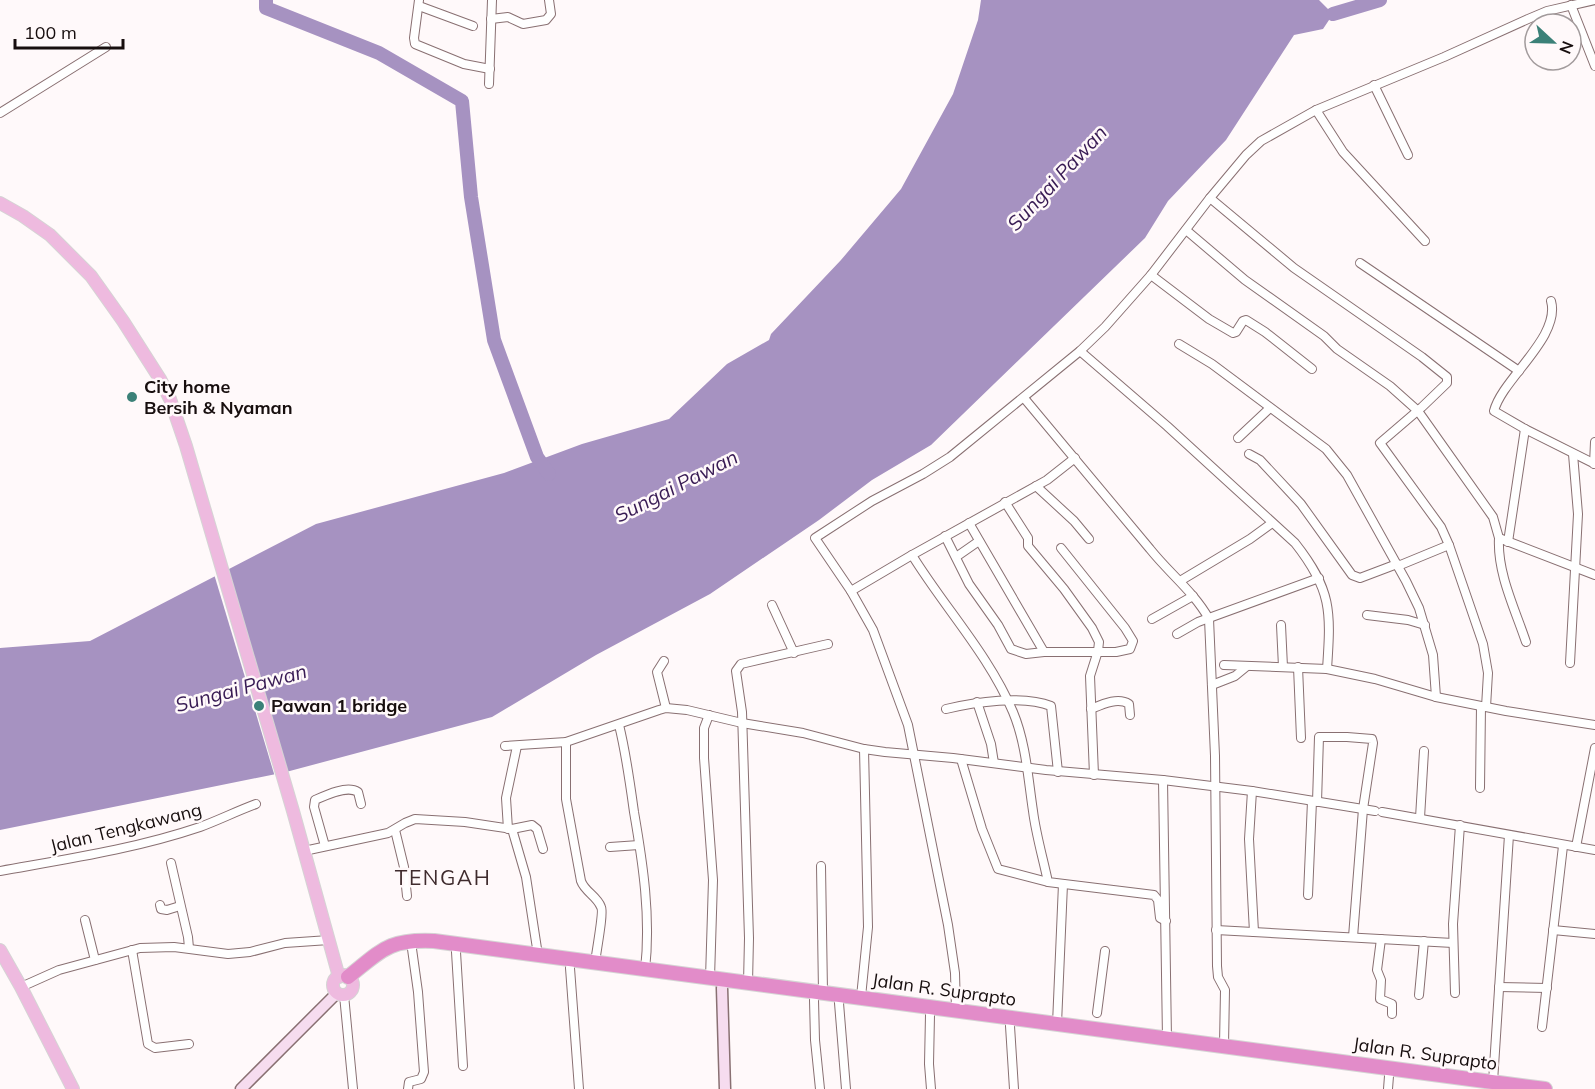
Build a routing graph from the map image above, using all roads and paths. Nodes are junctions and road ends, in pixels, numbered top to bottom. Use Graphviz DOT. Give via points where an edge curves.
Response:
graph roads {
  1 [pos="492,0"];
  2 [pos="549,0"];
  3 [pos="1595,0"];
  4 [pos="419,3"];
  5 [pos="1571,5"];
  6 [pos="491,19"];
  7 [pos="473,26"];
  8 [pos="106,46"];
  9 [pos="1595,66"];
  10 [pos="490,69"];
  11 [pos="489,84"];
  12 [pos="1374,85"];
  13 [pos="1316,110"];
  14 [pos="0,113"];
  15 [pos="1408,155"];
  16 [pos="1210,198"];
  17 [pos="0,203"];
  18 [pos="1185,230"];
  19 [pos="1425,241"];
  20 [pos="1360,263"];
  21 [pos="1151,275"];
  22 [pos="1551,301"];
  23 [pos="1179,344"];
  24 [pos="1080,351"];
  25 [pos="1312,369"];
  26 [pos="1519,371"];
  27 [pos="1024,398"];
  28 [pos="1270,408"];
  29 [pos="1418,411"];
  30 [pos="1525,429"];
  31 [pos="1238,438"];
  32 [pos="1595,442"];
  33 [pos="1249,454"];
  34 [pos="1573,454"];
  35 [pos="1075,458"];
  36 [pos="1594,464"];
  37 [pos="1036,486"];
  38 [pos="1005,502"];
  39 [pos="969,523"];
  40 [pos="1272,523"];
  41 [pos="945,536"];
  42 [pos="1089,538"];
  43 [pos="1499,538"];
  44 [pos="979,541"];
  45 [pos="1509,542"];
  46 [pos="1449,545"];
  47 [pos="1061,548"];
  48 [pos="912,555"];
  49 [pos="956,557"];
  50 [pos="1397,565"];
  51 [pos="1576,567"];
  52 [pos="1595,575"];
  53 [pos="1319,578"];
  54 [pos="1180,581"];
  55 [pos="851,591"];
  56 [pos="1193,596"];
  57 [pos="772,605"];
  58 [pos="1366,615"];
  59 [pos="1152,619"];
  60 [pos="1209,619"];
  61 [pos="1281,625"];
  62 [pos="1425,625"];
  63 [pos="1177,634"];
  64 [pos="1526,642"];
  65 [pos="828,644"];
  66 [pos="1098,651"];
  67 [pos="794,652"];
  68 [pos="1044,652"];
  69 [pos="664,661"];
  70 [pos="1570,663"];
  71 [pos="1218,666"];
  72 [pos="1246,667"];
  73 [pos="1283,667"];
  74 [pos="1298,667"];
  75 [pos="1326,669"];
  76 [pos="1212,685"];
  77 [pos="1436,697"];
  78 [pos="1007,701"];
  79 [pos="977,702"];
  80 [pos="1484,706"];
  81 [pos="666,708"];
  82 [pos="946,709"];
  83 [pos="1091,709"];
  84 [pos="709,715"];
  85 [pos="1130,715"];
  86 [pos="742,723"];
  87 [pos="619,725"];
  88 [pos="1595,725"];
  89 [pos="1301,738"];
  90 [pos="566,742"];
  91 [pos="505,746"];
  92 [pos="517,746"];
  93 [pos="1595,748"];
  94 [pos="864,749"];
  95 [pos="1424,751"];
  96 [pos="914,755"];
  97 [pos="961,759"];
  98 [pos="994,764"];
  99 [pos="1028,768"];
  100 [pos="1058,772"];
  101 [pos="1094,775"];
  102 [pos="1163,780"];
  103 [pos="1214,786"];
  104 [pos="1480,788"];
  105 [pos="1252,791"];
  106 [pos="1315,802"];
  107 [pos="256,804"];
  108 [pos="361,804"];
  109 [pos="1363,809"];
  110 [pos="1420,818"];
  111 [pos="1460,825"];
  112 [pos="510,829"];
  113 [pos="394,830"];
  114 [pos="1509,835"];
  115 [pos="639,845"];
  116 [pos="325,846"];
  117 [pos="1563,846"];
  118 [pos="1576,847"];
  119 [pos="610,848"];
  120 [pos="543,849"];
  121 [pos="1595,850"];
  122 [pos="304,851"];
  123 [pos="171,862"];
  124 [pos="821,866"];
  125 [pos="0,871"];
  126 [pos="1048,882"];
  127 [pos="1063,884"];
  128 [pos="1308,895"];
  129 [pos="407,896"];
  130 [pos="160,905"];
  131 [pos="180,906"];
  132 [pos="86,920"];
  133 [pos="1166,921"];
  134 [pos="1216,930"];
  135 [pos="1553,930"];
  136 [pos="1254,932"];
  137 [pos="1595,934"];
  138 [pos="1353,937"];
  139 [pos="1382,939"];
  140 [pos="329,940"];
  141 [pos="1424,941"];
  142 [pos="1453,943"];
  143 [pos="189,948"];
  144 [pos="412,949"];
  145 [pos="0,950"];
  146 [pos="132,950"];
  147 [pos="1105,951"];
  148 [pos="456,952"];
  149 [pos="538,955"];
  150 [pos="95,960"];
  151 [pos="596,963"];
  152 [pos="570,968"];
  153 [pos="636,971"];
  154 [pos="710,978"];
  155 [pos="346,979"];
  156 [pos="748,983"];
  157 [pos="21,987"];
  158 [pos="1498,987"];
  159 [pos="722,988"];
  160 [pos="1547,988"];
  161 [pos="1455,993"];
  162 [pos="341,994"];
  163 [pos="812,995"];
  164 [pos="1419,995"];
  165 [pos="861,998"];
  166 [pos="839,1003"];
  167 [pos="956,1010"];
  168 [pos="1392,1014"];
  169 [pos="930,1015"];
  170 [pos="1096,1020"];
  171 [pos="1057,1024"];
  172 [pos="1010,1026"];
  173 [pos="1542,1028"];
  174 [pos="1074,1030"];
  175 [pos="1167,1039"];
  176 [pos="189,1044"];
  177 [pos="1224,1045"];
  178 [pos="463,1066"];
  179 [pos="1406,1074"];
  180 [pos="1388,1083"];
  181 [pos="1489,1085"];
  182 [pos="73,1089"];
  183 [pos="241,1089"];
  184 [pos="353,1089"];
  185 [pos="408,1089"];
  186 [pos="579,1089"];
  187 [pos="725,1089"];
  188 [pos="820,1089"];
  189 [pos="846,1089"];
  190 [pos="931,1089"];
  191 [pos="1014,1089"];
  192 [pos="1545,1089"];
  1 -- 6 [label="street"];
  2 -- 6 [label="street" via="551,14 546,20 522,24 508,17"];
  3 -- 5 [label="street"];
  4 -- 7 [label="street"];
  4 -- 10 [label="street" via="415,44 464,64"];
  5 -- 9 [label="street"];
  5 -- 12 [label="street" via="1528,18"];
  6 -- 10 [label="street"];
  8 -- 14 [label="street"];
  10 -- 11 [label="street"];
  12 -- 13 [label="street"];
  12 -- 15 [label="street"];
  13 -- 16 [label="street" via="1261,141"];
  13 -- 19 [label="street" via="1343,152"];
  16 -- 18 [label="street"];
  16 -- 29 [label="street" via="1294,268 1446,375 1447,383"];
  17 -- 122 [label="main road" via="37,225 91,276 150,362 170,399"];
  18 -- 21 [label="street"];
  18 -- 29 [label="street"];
  20 -- 26 [label="street"];
  21 -- 24 [label="street"];
  21 -- 25 [label="street" via="1233,333 1246,320"];
  22 -- 26 [label="street" via="1549,324"];
  23 -- 28 [label="street"];
  24 -- 27 [label="street"];
  24 -- 40 [label="street"];
  26 -- 30 [label="street" via="1493,410"];
  27 -- 35 [label="street"];
  27 -- 55 [label="street" via="950,457 815,538"];
  28 -- 31 [label="street"];
  28 -- 50 [label="street" via="1335,459"];
  29 -- 43 [label="street" via="1493,517"];
  29 -- 46 [label="street" via="1380,445 1441,526"];
  30 -- 34 [label="street"];
  30 -- 45 [label="street"];
  32 -- 36 [label="street"];
  33 -- 50 [label="street" via="1260,460 1301,504 1352,575 1360,578"];
  34 -- 36 [label="street"];
  34 -- 51 [label="street" via="1578,514"];
  35 -- 37 [label="street"];
  35 -- 54 [label="street"];
  37 -- 38 [label="street"];
  37 -- 42 [label="street"];
  38 -- 39 [label="street"];
  38 -- 66 [label="street" via="1028,538 1028,546 1092,628 1099,642"];
  39 -- 41 [label="street"];
  39 -- 44 [label="street"];
  40 -- 53 [label="street" via="1295,543"];
  40 -- 54 [label="street"];
  41 -- 48 [label="street"];
  41 -- 49 [label="street"];
  43 -- 45 [label="street"];
  43 -- 64 [label="street" via="1502,572"];
  44 -- 49 [label="street"];
  44 -- 68 [label="street"];
  45 -- 51 [label="street"];
  46 -- 50 [label="street"];
  46 -- 80 [label="street" via="1484,644 1488,673"];
  47 -- 66 [label="street" via="1109,606 1133,643 1124,651"];
  48 -- 55 [label="street"];
  48 -- 78 [label="street" via="978,650"];
  49 -- 68 [label="street" via="1011,649 1026,654"];
  50 -- 62 [label="street"];
  51 -- 52 [label="street"];
  51 -- 70 [label="street"];
  53 -- 60 [label="street"];
  53 -- 75 [label="street" via="1329,608"];
  54 -- 56 [label="street"];
  55 -- 96 [label="street" via="882,650 906,717"];
  56 -- 59 [label="street"];
  56 -- 60 [label="street"];
  57 -- 67 [label="street"];
  58 -- 62 [label="street"];
  60 -- 63 [label="street"];
  60 -- 71 [label="street"];
  61 -- 73 [label="street"];
  62 -- 77 [label="street" via="1433,655"];
  65 -- 67 [label="street"];
  66 -- 68 [label="street"];
  66 -- 83 [label="street" via="1090,676"];
  67 -- 86 [label="street" via="738,666 735,671"];
  69 -- 81 [label="street" via="657,672"];
  71 -- 72 [label="street"];
  71 -- 76 [label="street"];
  72 -- 73 [label="street"];
  72 -- 76 [label="street"];
  73 -- 74 [label="street"];
  74 -- 75 [label="street"];
  74 -- 89 [label="street"];
  75 -- 77 [label="street"];
  76 -- 103 [label="street"];
  77 -- 80 [label="street"];
  78 -- 79 [label="street"];
  78 -- 99 [label="street"];
  78 -- 100 [label="street" via="1053,707"];
  79 -- 82 [label="street"];
  79 -- 98 [label="street"];
  80 -- 88 [label="street"];
  80 -- 104 [label="street"];
  81 -- 84 [label="street"];
  81 -- 87 [label="street"];
  83 -- 85 [label="street" via="1108,702 1126,702"];
  83 -- 101 [label="street"];
  84 -- 86 [label="street"];
  84 -- 154 [label="street" via="704,728 704,765 713,880"];
  86 -- 94 [label="street"];
  86 -- 156 [label="street"];
  87 -- 90 [label="street"];
  87 -- 115 [label="street"];
  90 -- 92 [label="street"];
  90 -- 151 [label="street" via="566,800 581,881 602,909"];
  91 -- 92 [label="street"];
  92 -- 112 [label="street" via="506,798"];
  93 -- 118 [label="street"];
  94 -- 96 [label="street"];
  94 -- 165 [label="street" via="868,927"];
  95 -- 110 [label="street"];
  96 -- 97 [label="street"];
  96 -- 167 [label="street" via="952,947"];
  97 -- 98 [label="street"];
  97 -- 126 [label="street" via="998,869"];
  98 -- 99 [label="street"];
  99 -- 100 [label="street"];
  99 -- 126 [label="street"];
  100 -- 101 [label="street"];
  101 -- 102 [label="street"];
  102 -- 103 [label="street"];
  102 -- 133 [label="street"];
  103 -- 105 [label="street"];
  103 -- 134 [label="street"];
  105 -- 106 [label="street"];
  105 -- 136 [label="street" via="1249,839"];
  106 -- 109 [label="street"];
  106 -- 109 [label="street" via="1319,737 1369,738 1373,743"];
  106 -- 128 [label="street"];
  107 -- 125 [label="street, Jalan Tengkawang" via="162,837"];
  108 -- 116 [label="street" via="353,789 315,800"];
  109 -- 110 [label="street"];
  109 -- 138 [label="street"];
  110 -- 111 [label="street"];
  111 -- 114 [label="street"];
  111 -- 142 [label="street"];
  112 -- 113 [label="street" via="415,819"];
  112 -- 120 [label="street" via="534,826"];
  112 -- 149 [label="street" via="525,870"];
  113 -- 116 [label="street"];
  113 -- 129 [label="street"];
  114 -- 117 [label="street"];
  114 -- 158 [label="street"];
  115 -- 119 [label="street"];
  115 -- 153 [label="street" via="647,909"];
  116 -- 122 [label="street"];
  117 -- 118 [label="street"];
  117 -- 135 [label="street"];
  118 -- 121 [label="street"];
  122 -- 140 [label="main road"];
  123 -- 131 [label="street"];
  124 -- 163 [label="street"];
  126 -- 127 [label="street"];
  127 -- 133 [label="street" via="1154,895 1160,918"];
  127 -- 171 [label="street"];
  130 -- 131 [label="street" via="166,910"];
  131 -- 143 [label="street"];
  132 -- 150 [label="street"];
  133 -- 175 [label="street"];
  134 -- 136 [label="street"];
  134 -- 177 [label="street" via="1218,977 1225,990"];
  135 -- 137 [label="street"];
  135 -- 160 [label="street"];
  136 -- 138 [label="street"];
  138 -- 139 [label="street"];
  139 -- 141 [label="street"];
  139 -- 168 [label="street" via="1377,970 1380,999 1392,1004"];
  140 -- 143 [label="street" via="285,943 228,954"];
  140 -- 155 [label="main road"];
  141 -- 142 [label="street"];
  141 -- 164 [label="street"];
  142 -- 161 [label="street"];
  143 -- 146 [label="street"];
  144 -- 148 [label="highway, Jalan R. Suprapto"];
  144 -- 155 [label="highway, Jalan R. Suprapto" via="384,958"];
  144 -- 185 [label="street" via="424,1072 421,1079 409,1082"];
  145 -- 157 [label="main road"];
  146 -- 150 [label="street"];
  146 -- 176 [label="street" via="148,1044 155,1048"];
  147 -- 170 [label="street"];
  148 -- 152 [label="highway, Jalan R. Suprapto"];
  148 -- 178 [label="street"];
  149 -- 151 [label="highway, Jalan R. Suprapto"];
  149 -- 155 [label="highway, Jalan R. Suprapto" via="411,940 394,943"];
  150 -- 157 [label="street"];
  151 -- 153 [label="highway, Jalan R. Suprapto"];
  152 -- 153 [label="highway, Jalan R. Suprapto"];
  152 -- 186 [label="street"];
  153 -- 154 [label="highway, Jalan R. Suprapto"];
  153 -- 159 [label="highway, Jalan R. Suprapto"];
  154 -- 156 [label="highway, Jalan R. Suprapto"];
  155 -- 162 [label="main road" via="352,990"];
  155 -- 162 [label="main road" via="333,985"];
  156 -- 163 [label="highway, Jalan R. Suprapto"];
  157 -- 182 [label="main road"];
  158 -- 160 [label="street"];
  158 -- 181 [label="street"];
  159 -- 163 [label="highway, Jalan R. Suprapto"];
  159 -- 187 [label="street"];
  160 -- 173 [label="street"];
  162 -- 183 [label="street"];
  162 -- 184 [label="street"];
  163 -- 165 [label="highway, Jalan R. Suprapto"];
  163 -- 166 [label="highway, Jalan R. Suprapto"];
  163 -- 188 [label="street"];
  165 -- 167 [label="highway, Jalan R. Suprapto"];
  166 -- 169 [label="highway, Jalan R. Suprapto"];
  166 -- 189 [label="street"];
  167 -- 171 [label="highway, Jalan R. Suprapto"];
  169 -- 172 [label="highway, Jalan R. Suprapto"];
  169 -- 190 [label="street"];
  170 -- 174 [label="highway, Jalan R. Suprapto"];
  170 -- 175 [label="highway, Jalan R. Suprapto"];
  171 -- 174 [label="highway, Jalan R. Suprapto"];
  172 -- 174 [label="highway, Jalan R. Suprapto"];
  172 -- 191 [label="street"];
  174 -- 180 [label="highway, Jalan R. Suprapto"];
  175 -- 177 [label="highway, Jalan R. Suprapto"];
  177 -- 179 [label="highway, Jalan R. Suprapto"];
  179 -- 180 [label="highway, Jalan R. Suprapto"];
  179 -- 181 [label="highway, Jalan R. Suprapto"];
  181 -- 192 [label="highway, Jalan R. Suprapto"];
}
